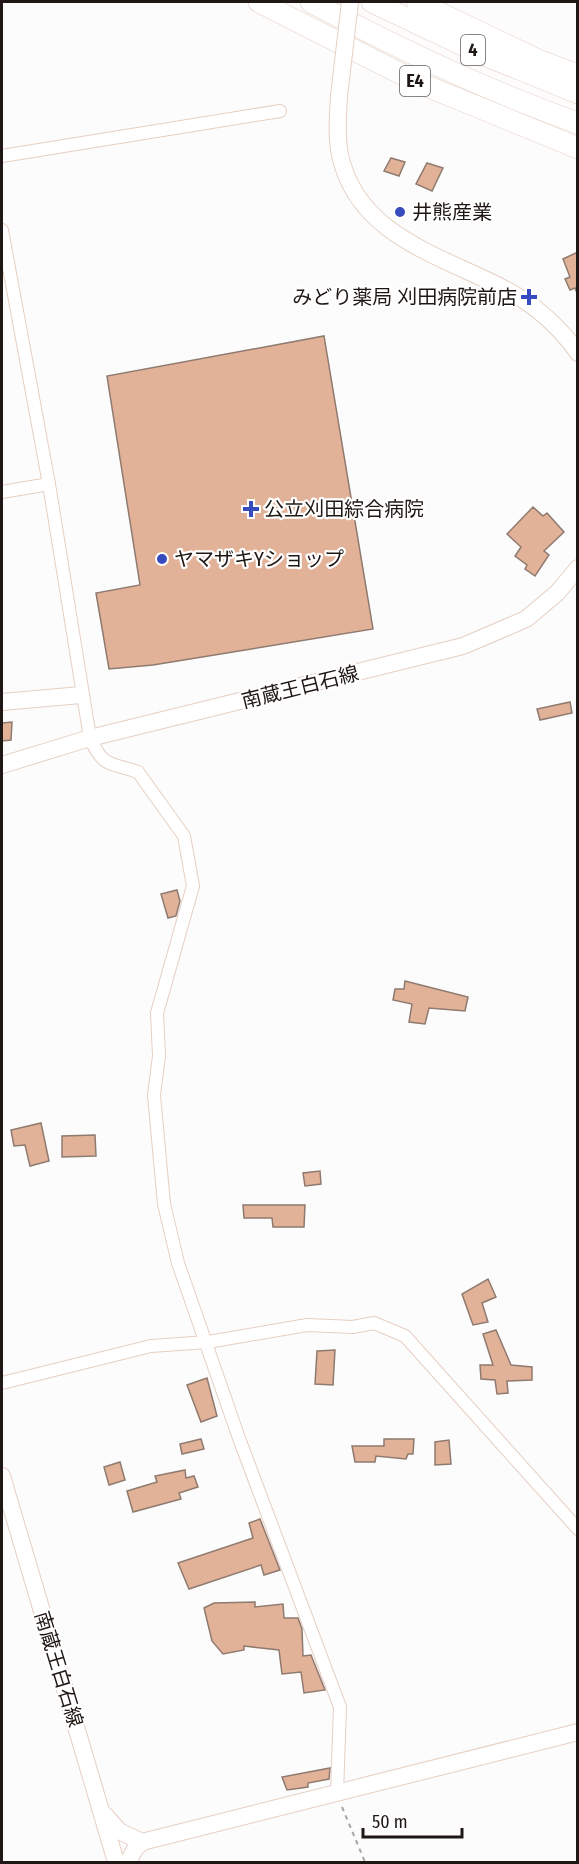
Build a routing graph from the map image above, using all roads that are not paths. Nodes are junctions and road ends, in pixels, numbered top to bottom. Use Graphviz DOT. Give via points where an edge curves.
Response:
graph roads {
  1 [pos="259,2"];
  2 [pos="311,2"];
  3 [pos="350,2"];
  4 [pos="372,2"];
  5 [pos="417,2"];
  6 [pos="578,75"];
  7 [pos="578,93"];
  8 [pos="280,111"];
  9 [pos="578,123"];
  10 [pos="578,148"];
  11 [pos="2,156"];
  12 [pos="2,230"];
  13 [pos="578,353"];
  14 [pos="49,484"];
  15 [pos="2,492"];
  16 [pos="578,568"];
  17 [pos="81,695"];
  18 [pos="2,702"];
  19 [pos="90,738"];
  20 [pos="2,765"];
  21 [pos="208,1342"];
  22 [pos="2,1383"];
  23 [pos="2,1476"];
  24 [pos="578,1529"];
  25 [pos="578,1732"];
  26 [pos="337,1793"];
  27 [pos="100,1809"];
  28 [pos="142,1842"];
  29 [pos="116,1863"];
  30 [pos="128,1863"];
  1 -- 10 [label="highway, E4" via="419,83"];
  2 -- 9 [label="highway, E4" via="422,58"];
  3 -- 13 [label="main road, bridge" via="339,96 340,156 351,187 372,217 421,250 505,289 541,313"];
  4 -- 7 [label="highway, 4" via="484,55"];
  5 -- 6 [label="highway, 4"];
  8 -- 11 [label="street"];
  12 -- 14 [label="street"];
  14 -- 15 [label="street"];
  14 -- 17 [label="street"];
  16 -- 19 [label="main road, 南蔵王白石線" via="557,593 526,619 464,646"];
  17 -- 18 [label="main road"];
  17 -- 19 [label="street"];
  19 -- 20 [label="main road, 南蔵王白石線"];
  19 -- 21 [label="street" via="99,757 112,766 138,772 184,836 193,885 157,1013 159,1056 154,1095 164,1204 178,1263"];
  21 -- 22 [label="street" via="150,1346"];
  21 -- 24 [label="street" via="307,1325 353,1327 374,1323 405,1336"];
  21 -- 26 [label="street" via="240,1441 340,1707"];
  23 -- 27 [label="main road, 南蔵王白石線"];
  25 -- 26 [label="main road"];
  26 -- 28 [label="main road"];
  27 -- 28 [label="main road" via="119,1831"];
  27 -- 29 [label="main road, 南蔵王白石線"];
  28 -- 30 [label="main road"];
}
